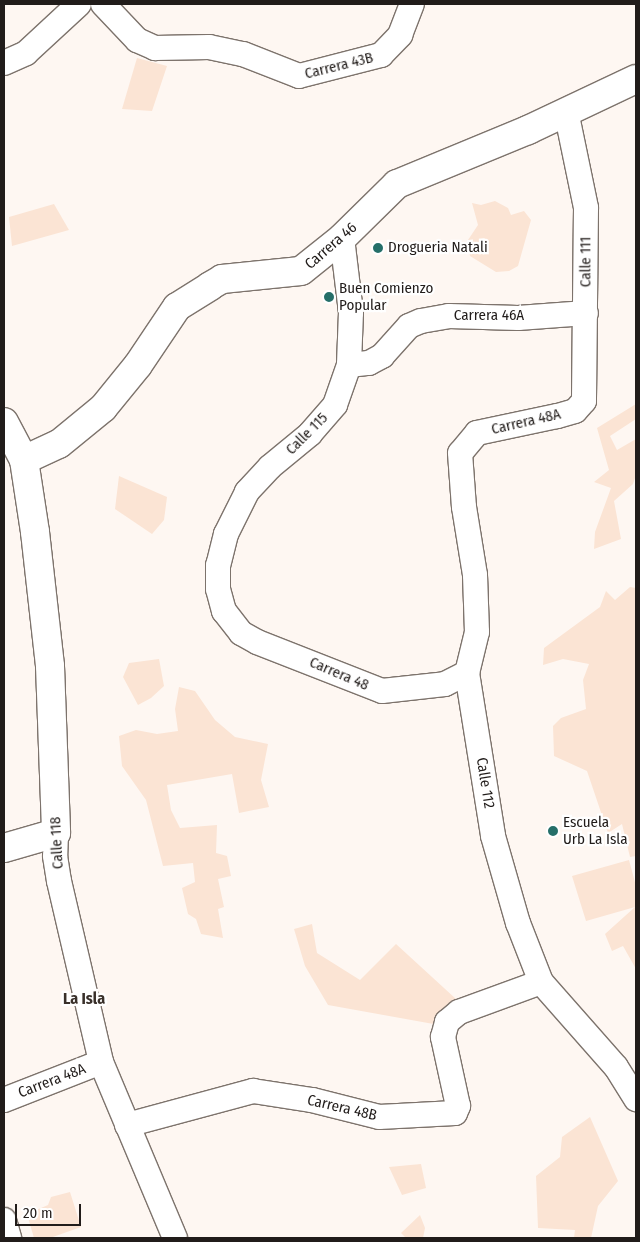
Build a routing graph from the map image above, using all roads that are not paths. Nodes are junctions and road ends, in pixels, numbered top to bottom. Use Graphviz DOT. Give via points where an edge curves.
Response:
graph roads {
  1 [pos="79,4"];
  2 [pos="103,4"];
  3 [pos="412,4"];
  4 [pos="4,63"];
  5 [pos="636,80"];
  6 [pos="566,111"];
  7 [pos="342,238"];
  8 [pos="586,313"];
  9 [pos="349,365"];
  10 [pos="575,411"];
  11 [pos="4,422"];
  12 [pos="476,433"];
  13 [pos="14,460"];
  14 [pos="224,612"];
  15 [pos="467,673"];
  16 [pos="56,832"];
  17 [pos="4,848"];
  18 [pos="541,982"];
  19 [pos="101,1062"];
  20 [pos="636,1099"];
  21 [pos="4,1100"];
  22 [pos="127,1125"];
  23 [pos="4,1220"];
  24 [pos="10,1238"];
  25 [pos="175,1238"];
  1 -- 4 [label="street" via="26,54"];
  2 -- 3 [label="street, Carrera 43B" via="137,40 156,48 209,47 234,52 299,76 381,55 400,35"];
  5 -- 6 [label="street, Carrera 46"];
  6 -- 7 [label="street, Carrera 46" via="397,184"];
  6 -- 8 [label="street, Calle 111" via="586,208"];
  7 -- 9 [label="street, Calle 115" via="351,312"];
  7 -- 13 [label="street, Carrera 46" via="301,272 222,279 177,307 138,365 103,408 58,444"];
  8 -- 9 [label="street, Carrera 46A" via="518,318 449,316 421,321 408,326 382,356 369,364"];
  8 -- 10 [label="street, Calle 111" via="584,401"];
  9 -- 14 [label="street, Calle 115" via="335,405 310,434 270,467 247,492 226,534 218,565 218,589"];
  10 -- 12 [label="street, Carrera 48A"];
  11 -- 13 [label="street"];
  12 -- 15 [label="street, Calle 112" via="460,453 464,507 475,575 477,632"];
  13 -- 16 [label="street, Calle 118" via="50,666"];
  14 -- 15 [label="street, Carrera 48" via="241,633 257,642 382,691 445,684"];
  15 -- 18 [label="street, Calle 112" via="493,836 518,923"];
  16 -- 17 [label="street"];
  16 -- 19 [label="street, Calle 118" via="59,881"];
  18 -- 20 [label="street, Calle 112" via="616,1067"];
  18 -- 22 [label="street, Carrera 48B" via="459,1012 446,1022 443,1037 458,1106 455,1113 379,1117 312,1100 253,1091"];
  19 -- 21 [label="street, Carrera 48A"];
  19 -- 22 [label="street, Calle 118"];
  22 -- 25 [label="street, Calle 118"];
  23 -- 24 [label="street"];
}
